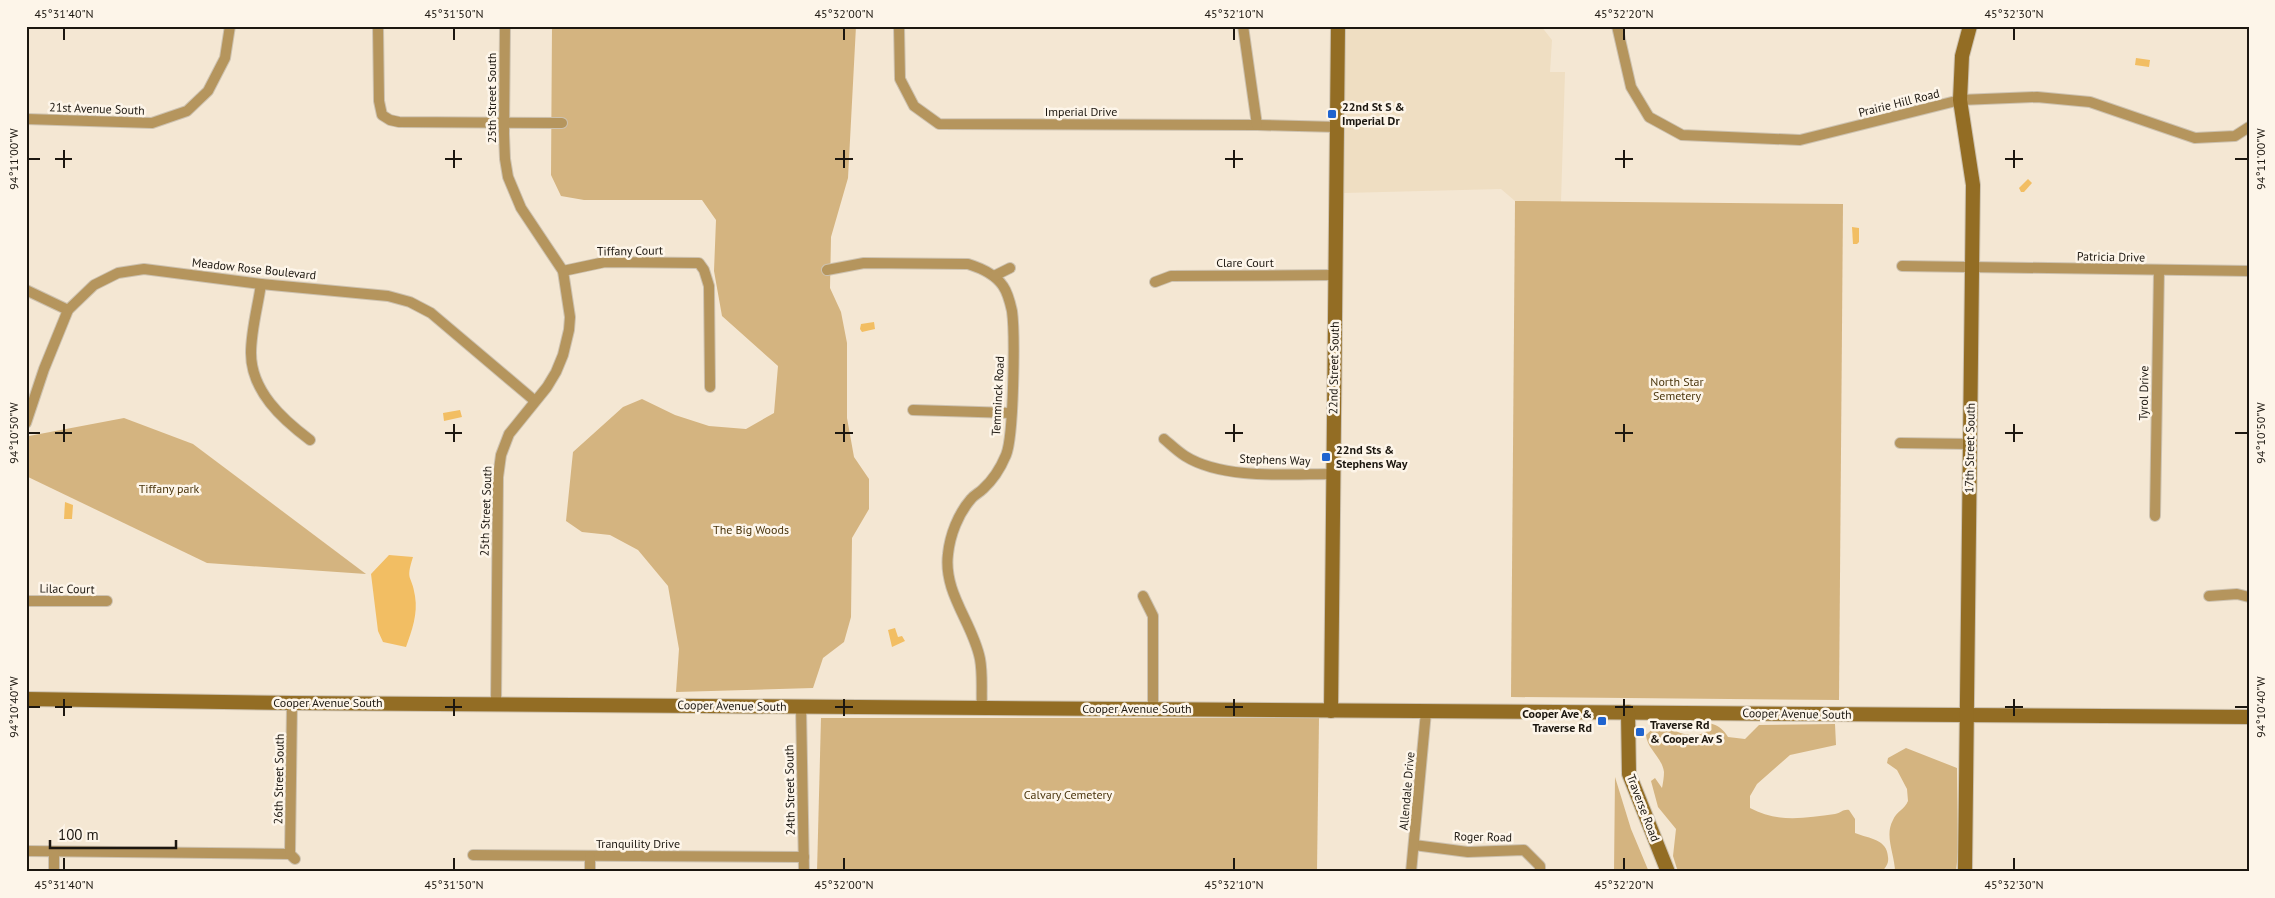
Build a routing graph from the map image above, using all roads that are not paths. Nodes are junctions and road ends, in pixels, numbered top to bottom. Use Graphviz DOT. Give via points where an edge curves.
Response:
graph roads {
  1 [pos="230,26"];
  2 [pos="378,26"];
  3 [pos="505,26"];
  4 [pos="899,26"];
  5 [pos="1243,26"];
  6 [pos="1338,26"];
  7 [pos="1617,26"];
  8 [pos="1970,26"];
  9 [pos="1960,100"];
  10 [pos="26,119"];
  11 [pos="505,123"];
  12 [pos="562,123"];
  13 [pos="1257,124"];
  14 [pos="1337,127"];
  15 [pos="2249,127"];
  16 [pos="1902,266"];
  17 [pos="1972,267"];
  18 [pos="1010,268"];
  19 [pos="828,270"];
  20 [pos="2159,270"];
  21 [pos="563,271"];
  22 [pos="2249,271"];
  23 [pos="1335,275"];
  24 [pos="994,276"];
  25 [pos="1155,282"];
  26 [pos="261,284"];
  27 [pos="26,290"];
  28 [pos="68,310"];
  29 [pos="710,387"];
  30 [pos="535,401"];
  31 [pos="913,410"];
  32 [pos="1011,413"];
  33 [pos="26,423"];
  34 [pos="1164,439"];
  35 [pos="310,440"];
  36 [pos="1900,443"];
  37 [pos="1971,444"];
  38 [pos="1333,474"];
  39 [pos="2155,516"];
  40 [pos="1143,596"];
  41 [pos="2209,596"];
  42 [pos="2249,597"];
  43 [pos="26,601"];
  44 [pos="107,602"];
  45 [pos="26,699"];
  46 [pos="292,703"];
  47 [pos="496,704"];
  48 [pos="801,707"];
  49 [pos="982,708"];
  50 [pos="1153,710"];
  51 [pos="1331,711"];
  52 [pos="1426,712"];
  53 [pos="1628,712"];
  54 [pos="1966,715"];
  55 [pos="2249,718"];
  56 [pos="1414,845"];
  57 [pos="26,851"];
  58 [pos="54,852"];
  59 [pos="473,855"];
  60 [pos="590,857"];
  61 [pos="804,857"];
  62 [pos="54,872"];
  63 [pos="590,872"];
  64 [pos="804,872"];
  65 [pos="1411,872"];
  66 [pos="1540,872"];
  67 [pos="1668,872"];
  68 [pos="1965,872"];
  1 -- 10 [label="street, 21st Avenue South" via="225,58 208,92 187,111 152,123"];
  2 -- 11 [label="street" via="378,87 382,115 398,122"];
  3 -- 11 [label="street, 25th Street South"];
  4 -- 13 [label="street, Imperial Drive" via="900,79 914,106 939,124"];
  5 -- 13 [label="street"];
  6 -- 14 [label="street, 22nd Street South"];
  7 -- 9 [label="street, Prairie Hill Road" via="1631,87 1649,117 1682,135 1800,140"];
  8 -- 9 [label="street, 17th Street South" via="1962,56"];
  9 -- 15 [label="street, Prairie Hill Road" via="2036,96 2090,102 2194,138 2235,136"];
  9 -- 17 [label="street, 17th Street South" via="1972,185"];
  11 -- 12 [label="street"];
  11 -- 21 [label="street, 25th Street South" via="505,158 514,193"];
  13 -- 14 [label="street, Imperial Drive"];
  14 -- 23 [label="street, 22nd Street South"];
  16 -- 17 [label="street, Patricia Drive"];
  17 -- 20 [label="street, Patricia Drive"];
  17 -- 37 [label="street, 17th Street South"];
  18 -- 24 [label="street"];
  19 -- 24 [label="street" via="864,263 959,263 983,269"];
  20 -- 22 [label="street, Patricia Drive"];
  20 -- 39 [label="street, Tyrol Drive"];
  21 -- 29 [label="street, Tiffany Court" via="605,262 699,263 709,286"];
  21 -- 30 [label="street, 25th Street South" via="569,303 569,330 556,372"];
  23 -- 25 [label="street, Clare Court" via="1171,276"];
  23 -- 38 [label="street, 22nd Street South"];
  24 -- 32 [label="street, Temminck Road" via="1008,295 1012,312"];
  26 -- 28 [label="street, Meadow Rose Boulevard" via="144,268 118,273 94,286"];
  26 -- 30 [label="street, Meadow Rose Boulevard" via="388,296 410,302 431,314"];
  26 -- 35 [label="street" via="251,354 256,379 278,414"];
  27 -- 28 [label="street"];
  28 -- 33 [label="street, Meadow Rose Boulevard"];
  30 -- 47 [label="street, 25th Street South" via="509,434 499,470"];
  31 -- 32 [label="street"];
  32 -- 49 [label="street, Temminck Road" via="1007,453 994,477 971,499 958,520 948,554 951,586 980,659"];
  34 -- 38 [label="street, Stephens Way" via="1186,457 1241,474"];
  36 -- 37 [label="street"];
  37 -- 54 [label="street, 17th Street South"];
  38 -- 51 [label="street, 22nd Street South"];
  40 -- 50 [label="street" via="1153,616"];
  41 -- 42 [label="street" via="2236,594"];
  43 -- 44 [label="street, Lilac Court"];
  45 -- 46 [label="street, Cooper Avenue South"];
  46 -- 47 [label="street, Cooper Avenue South"];
  46 -- 58 [label="street, 26th Street South" via="293,856"];
  47 -- 48 [label="street, Cooper Avenue South"];
  48 -- 49 [label="street, Cooper Avenue South"];
  48 -- 61 [label="street, 24th Street South"];
  49 -- 50 [label="street, Cooper Avenue South"];
  50 -- 51 [label="street, Cooper Avenue South"];
  51 -- 52 [label="street, Cooper Avenue South"];
  52 -- 53 [label="street, Cooper Avenue South"];
  52 -- 56 [label="street, Allendale Drive"];
  53 -- 54 [label="street, Cooper Avenue South"];
  53 -- 67 [label="street, Traverse Road" via="1629,774"];
  54 -- 55 [label="street, Cooper Avenue South"];
  54 -- 68 [label="street, 17th Street South"];
  56 -- 65 [label="street, Allendale Drive"];
  56 -- 66 [label="street, Roger Road" via="1468,852 1524,850 1540,866"];
  57 -- 58 [label="street"];
  58 -- 62 [label="street"];
  59 -- 60 [label="street, Tranquility Drive"];
  60 -- 61 [label="street, Tranquility Drive"];
  60 -- 63 [label="street"];
  61 -- 64 [label="street, 24th Street South"];
}
